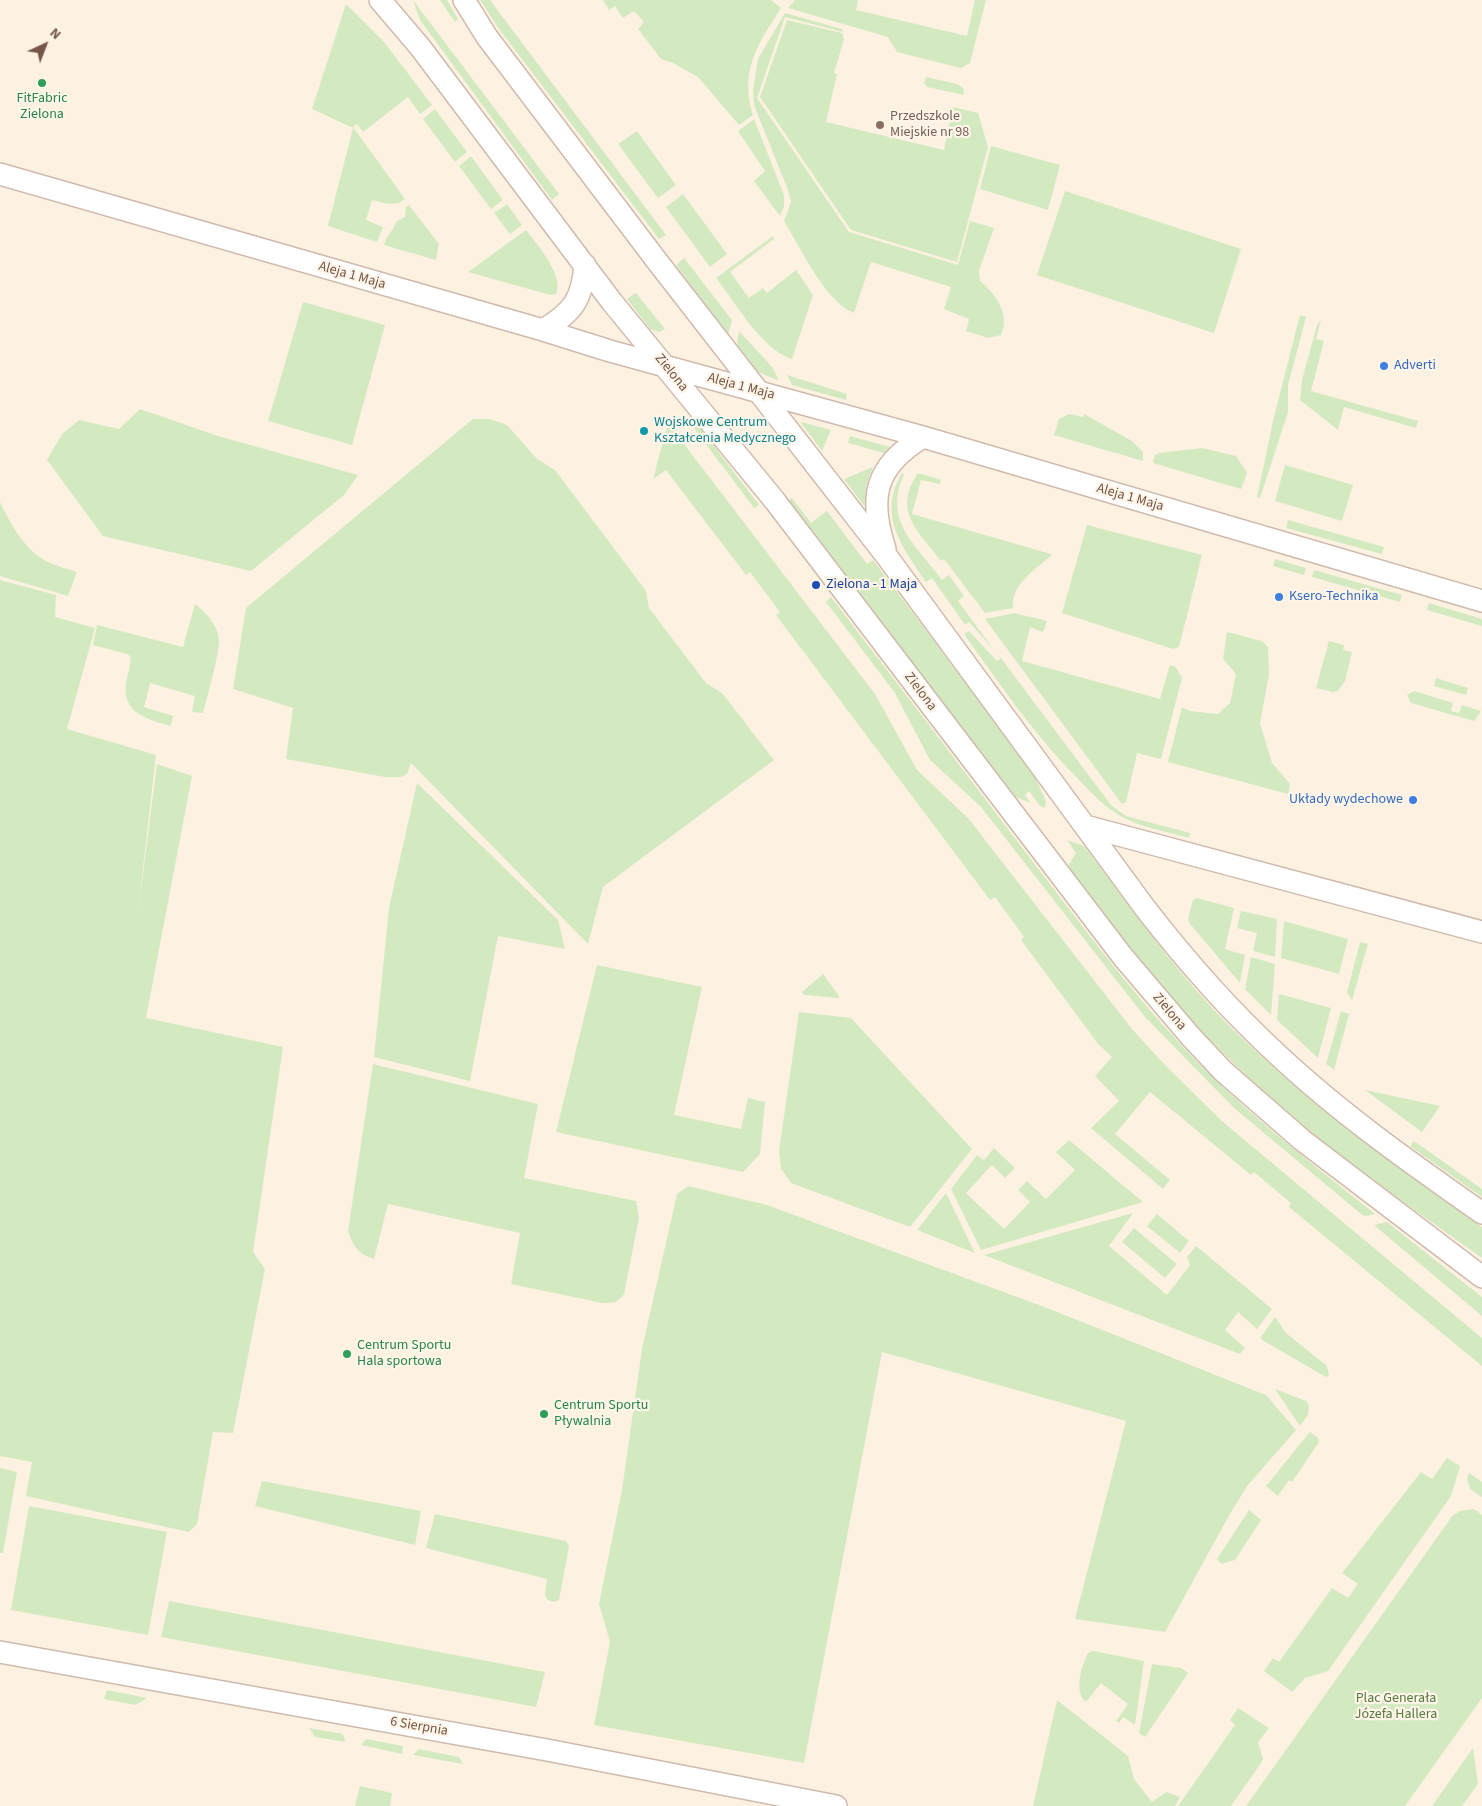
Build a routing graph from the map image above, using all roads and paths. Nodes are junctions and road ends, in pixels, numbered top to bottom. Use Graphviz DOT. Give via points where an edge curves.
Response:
graph roads {
  1 [pos="380,0"];
  2 [pos="395,0"];
  3 [pos="464,0"];
  4 [pos="420,47"];
  5 [pos="0,174"];
  6 [pos="585,265"];
  7 [pos="543,330"];
  8 [pos="667,367"];
  9 [pos="757,391"];
  10 [pos="923,437"];
  11 [pos="888,558"];
  12 [pos="1482,601"];
  13 [pos="1085,826"];
  14 [pos="1482,932"];
  15 [pos="1482,1214"];
  16 [pos="1482,1277"];
  17 [pos="0,1652"];
  18 [pos="836,1806"];
  1 -- 4 [label="street, Zielona"];
  2 -- 4 [label="street, Zielona"];
  3 -- 9 [label="street" via="493,45"];
  4 -- 6 [label="street, Zielona"];
  5 -- 7 [label="street, Aleja 1 Maja"];
  6 -- 7 [label="street" via="582,291 573,307"];
  6 -- 8 [label="street, Zielona"];
  7 -- 8 [label="street, Aleja 1 Maja"];
  8 -- 9 [label="street, Aleja 1 Maja"];
  8 -- 16 [label="street, Zielona" via="775,501 1122,957 1191,1037 1223,1071 1302,1140"];
  9 -- 10 [label="street, Aleja 1 Maja"];
  9 -- 11 [label="street"];
  10 -- 11 [label="street" via="904,448 891,463 877,492 877,522"];
  10 -- 12 [label="street, Aleja 1 Maja"];
  11 -- 13 [label="street"];
  13 -- 14 [label="street"];
  13 -- 15 [label="street" via="1167,937 1254,1032 1370,1132"];
  17 -- 18 [label="street, 6 Sierpnia" via="547,1750"];
}
